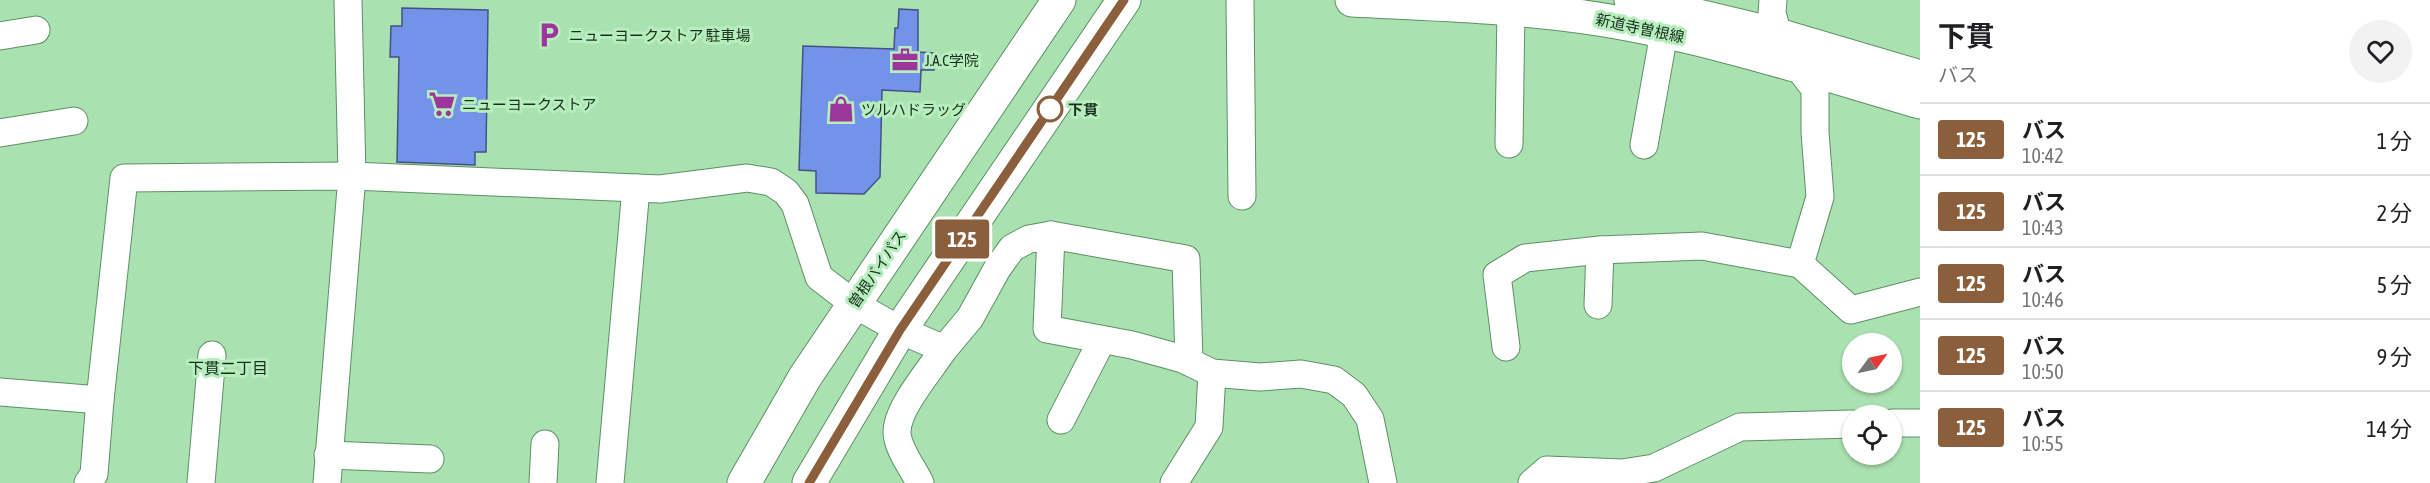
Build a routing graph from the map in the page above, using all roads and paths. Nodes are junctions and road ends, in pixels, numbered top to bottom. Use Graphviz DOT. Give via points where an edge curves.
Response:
graph roads {
  1 [pos="348,0"];
  2 [pos="1059,0"];
  3 [pos="1124,0"];
  4 [pos="1240,0"];
  5 [pos="1352,0"];
  6 [pos="1631,0"];
  7 [pos="1773,0"];
  8 [pos="1512,8"];
  9 [pos="36,30"];
  10 [pos="1662,32"];
  11 [pos="1778,35"];
  12 [pos="0,36"];
  13 [pos="1798,67"];
  14 [pos="1920,77"];
  15 [pos="1920,102"];
  16 [pos="74,121"];
  17 [pos="0,133"];
  18 [pos="1509,144"];
  19 [pos="1644,145"];
  20 [pos="352,176"];
  21 [pos="636,188"];
  22 [pos="1242,196"];
  23 [pos="1051,235"];
  24 [pos="1600,250"];
  25 [pos="1800,264"];
  26 [pos="1920,292"];
  27 [pos="854,303"];
  28 [pos="1598,305"];
  29 [pos="900,330"];
  30 [pos="1102,340"];
  31 [pos="1506,347"];
  32 [pos="944,349"];
  33 [pos="212,355"];
  34 [pos="1201,367"];
  35 [pos="0,392"];
  36 [pos="100,400"];
  37 [pos="1061,420"];
  38 [pos="1902,423"];
  39 [pos="1920,423"];
  40 [pos="1842,424"];
  41 [pos="545,444"];
  42 [pos="328,455"];
  43 [pos="430,459"];
  44 [pos="88,483"];
  45 [pos="201,483"];
  46 [pos="327,483"];
  47 [pos="543,483"];
  48 [pos="610,483"];
  49 [pos="744,483"];
  50 [pos="809,483"];
  51 [pos="920,483"];
  52 [pos="1174,483"];
  53 [pos="1383,483"];
  54 [pos="1532,483"];
  1 -- 20 [label="street"];
  2 -- 27 [label="main road, 曽根バイパス"];
  3 -- 29 [label="main road"];
  4 -- 22 [label="street"];
  5 -- 8 [label="main road, 新道寺曽根線"];
  6 -- 11 [label="main road, 新道寺曽根線"];
  7 -- 11 [label="street"];
  8 -- 10 [label="main road, 新道寺曽根線"];
  8 -- 18 [label="street"];
  9 -- 12 [label="street"];
  10 -- 13 [label="main road, 新道寺曽根線"];
  10 -- 19 [label="street"];
  11 -- 13 [label="street"];
  11 -- 14 [label="main road, 新道寺曽根線"];
  13 -- 15 [label="main road, 新道寺曽根線"];
  13 -- 25 [label="street" via="1815,89 1820,197"];
  16 -- 17 [label="street"];
  20 -- 21 [label="street"];
  20 -- 36 [label="street" via="124,178"];
  20 -- 42 [label="street"];
  21 -- 27 [label="street" via="660,189 747,178 771,182 795,204 819,278"];
  21 -- 48 [label="street"];
  23 -- 30 [label="street" via="1047,329"];
  23 -- 32 [label="street" via="1029,239 1012,248 970,318"];
  23 -- 34 [label="street" via="1186,259"];
  24 -- 25 [label="street" via="1702,246"];
  24 -- 28 [label="street"];
  24 -- 31 [label="street" via="1525,258 1497,275"];
  25 -- 26 [label="street" via="1851,310"];
  27 -- 29 [label="street"];
  27 -- 49 [label="main road, 曽根バイパス" via="805,377"];
  29 -- 32 [label="street"];
  29 -- 50 [label="main road"];
  30 -- 34 [label="street" via="1132,345"];
  30 -- 37 [label="street"];
  32 -- 51 [label="street" via="903,410 897,432"];
  33 -- 45 [label="street"];
  34 -- 52 [label="street" via="1209,427"];
  34 -- 53 [label="street" via="1260,377 1300,374 1334,380 1354,395 1370,419"];
  35 -- 36 [label="street"];
  36 -- 44 [label="street" via="94,474"];
  38 -- 39 [label="street"];
  40 -- 54 [label="street" via="1740,427 1654,468 1622,473 1547,470"];
  41 -- 47 [label="street"];
  42 -- 43 [label="street"];
  42 -- 46 [label="street"];
}
